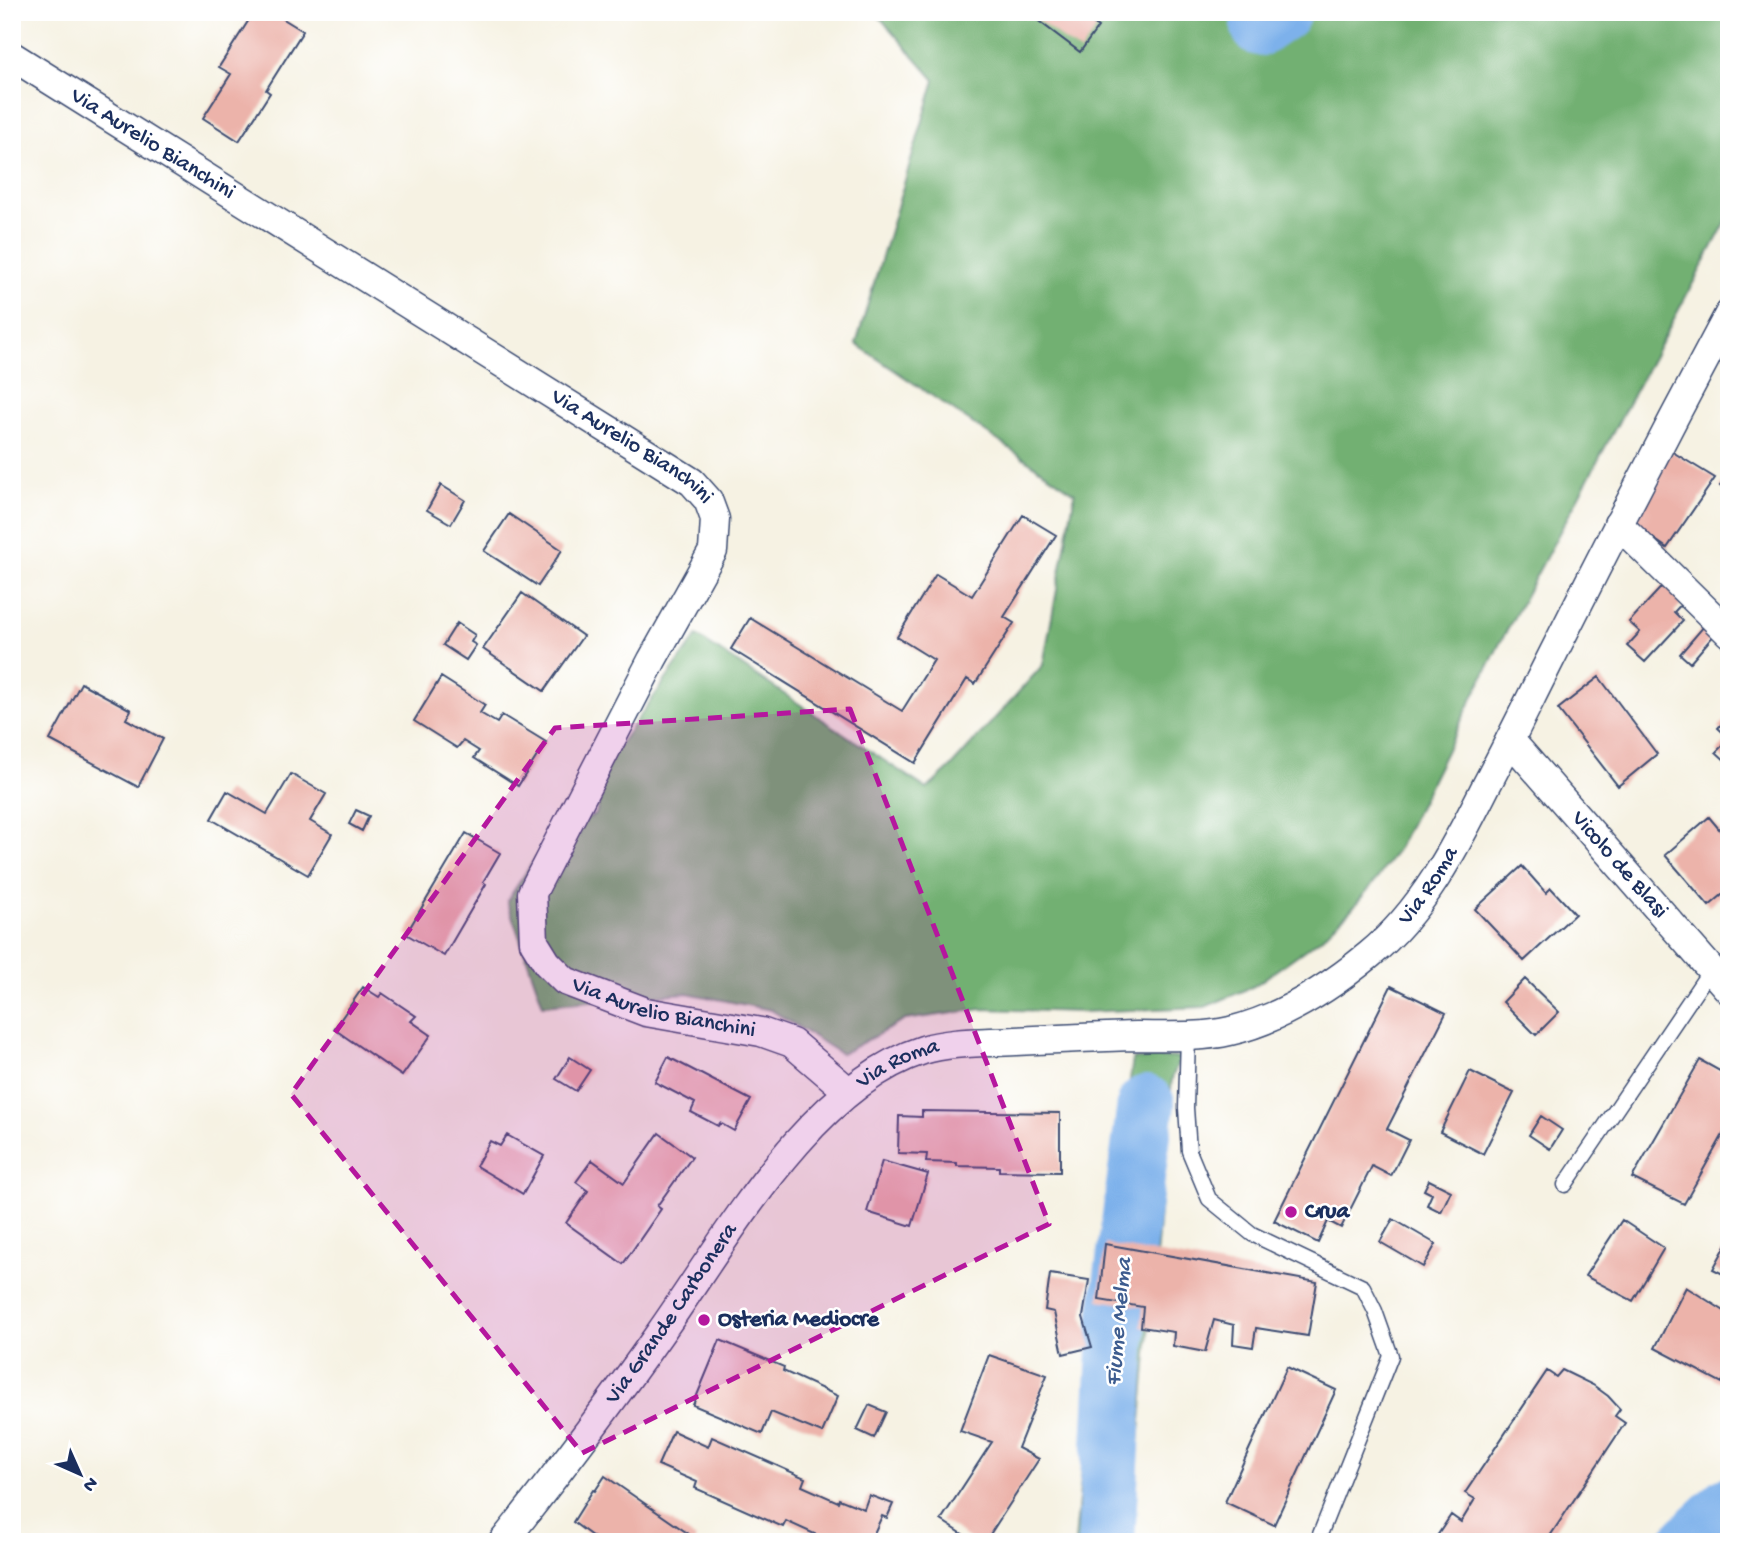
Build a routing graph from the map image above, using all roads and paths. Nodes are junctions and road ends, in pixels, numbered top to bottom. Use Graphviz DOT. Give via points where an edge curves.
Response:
graph roads {
  1 [pos="12,56"];
  2 [pos="1729,314"];
  3 [pos="1618,524"];
  4 [pos="1729,633"];
  5 [pos="1510,740"];
  6 [pos="1720,979"];
  7 [pos="1188,1035"];
  8 [pos="848,1091"];
  9 [pos="1565,1185"];
  10 [pos="517,1537"];
  11 [pos="1317,1542"];
  1 -- 8 [label="street, Via Aurelio Bianchini" via="692,482 708,500 715,519 713,551 532,893 534,942 565,981 646,1012 761,1032 792,1043"];
  2 -- 3 [label="street, Via Roma"];
  3 -- 4 [label="street"];
  3 -- 5 [label="street, Via Roma"];
  5 -- 6 [label="street, Vicolo de Blasi"];
  5 -- 7 [label="street, Via Roma" via="1435,880 1369,956 1275,1015 1228,1032"];
  6 -- 9 [label="lane"];
  7 -- 8 [label="street, Via Roma" via="925,1049"];
  7 -- 11 [label="lane" via="1189,1151 1209,1199 1251,1234 1363,1287 1391,1356"];
  8 -- 10 [label="street, Via Grande Carbonera" via="814,1123 746,1207"];
}
